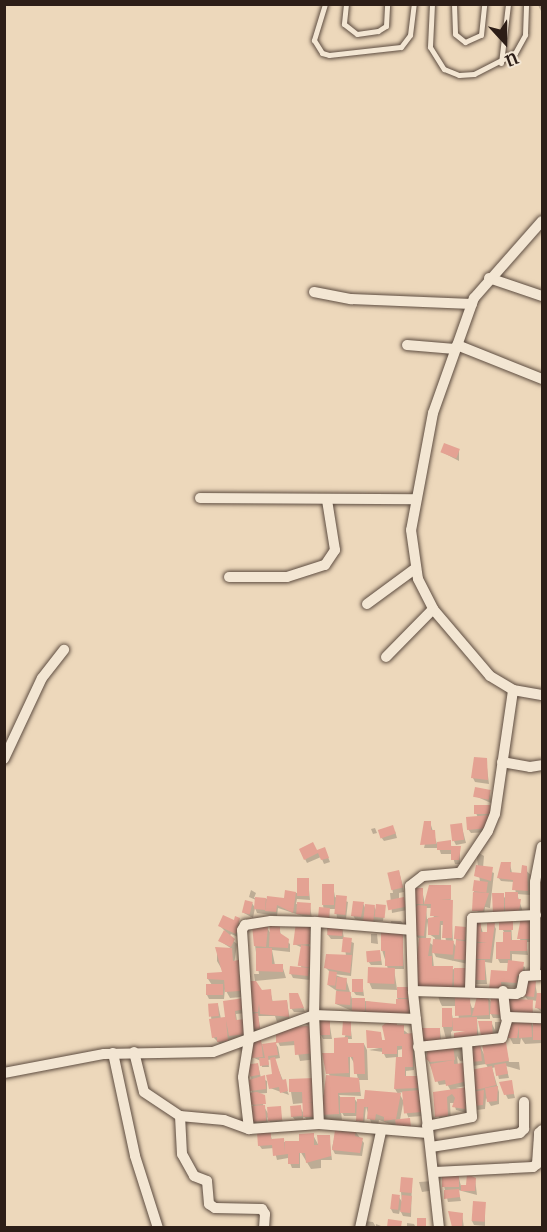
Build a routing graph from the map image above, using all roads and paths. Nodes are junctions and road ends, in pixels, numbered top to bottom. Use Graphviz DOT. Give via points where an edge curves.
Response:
graph roads {
  1 [pos="325,4"];
  2 [pos="346,4"];
  3 [pos="387,4"];
  4 [pos="414,4"];
  5 [pos="432,4"];
  6 [pos="454,4"];
  7 [pos="484,4"];
  8 [pos="508,4"];
  9 [pos="526,4"];
  10 [pos="501,63"];
  11 [pos="543,221"];
  12 [pos="489,278"];
  13 [pos="314,292"];
  14 [pos="543,296"];
  15 [pos="472,304"];
  16 [pos="407,345"];
  17 [pos="456,347"];
  18 [pos="543,379"];
  19 [pos="200,498"];
  20 [pos="416,499"];
  21 [pos="327,500"];
  22 [pos="416,568"];
  23 [pos="229,577"];
  24 [pos="367,604"];
  25 [pos="433,609"];
  26 [pos="64,650"];
  27 [pos="386,657"];
  28 [pos="513,690"];
  29 [pos="543,695"];
  30 [pos="4,759"];
  31 [pos="502,762"];
  32 [pos="543,765"];
  33 [pos="542,848"];
  34 [pos="536,915"];
  35 [pos="316,922"];
  36 [pos="411,930"];
  37 [pos="539,975"];
  38 [pos="470,990"];
  39 [pos="413,991"];
  40 [pos="503,991"];
  41 [pos="314,1015"];
  42 [pos="506,1018"];
  43 [pos="543,1018"];
  44 [pos="416,1019"];
  45 [pos="249,1038"];
  46 [pos="466,1043"];
  47 [pos="418,1047"];
  48 [pos="134,1052"];
  49 [pos="112,1053"];
  50 [pos="4,1073"];
  51 [pos="524,1102"];
  52 [pos="180,1116"];
  53 [pos="319,1124"];
  54 [pos="249,1129"];
  55 [pos="428,1130"];
  56 [pos="543,1130"];
  57 [pos="381,1132"];
  58 [pos="431,1147"];
  59 [pos="435,1172"];
  60 [pos="158,1227"];
  61 [pos="264,1227"];
  62 [pos="360,1227"];
  63 [pos="439,1227"];
  1 -- 4 [label="lane" via="314,40 322,53 328,55 401,47 410,36"];
  2 -- 3 [label="lane" via="344,24 357,34 386,26"];
  5 -- 10 [label="lane" via="430,48 444,69 459,75 474,74"];
  6 -- 7 [label="lane" via="455,34 465,42 480,36"];
  8 -- 10 [label="lane"];
  9 -- 10 [label="lane" via="525,35 515,53"];
  11 -- 12 [label="street"];
  12 -- 14 [label="street"];
  12 -- 15 [label="street"];
  13 -- 15 [label="street" via="351,299"];
  15 -- 17 [label="street"];
  16 -- 17 [label="street"];
  17 -- 18 [label="street"];
  17 -- 20 [label="street" via="433,413"];
  19 -- 21 [label="street"];
  20 -- 21 [label="street"];
  20 -- 22 [label="street" via="411,530"];
  21 -- 23 [label="street" via="335,550 325,565 286,577"];
  22 -- 24 [label="street"];
  22 -- 25 [label="street"];
  25 -- 27 [label="street"];
  25 -- 28 [label="street" via="490,676"];
  26 -- 30 [label="street" via="42,678"];
  28 -- 29 [label="street"];
  28 -- 31 [label="street"];
  31 -- 32 [label="street"];
  31 -- 36 [label="street" via="492,823 463,871 423,876 412,882"];
  33 -- 34 [label="street" via="535,882"];
  34 -- 37 [label="street"];
  34 -- 38 [label="street" via="472,918"];
  35 -- 36 [label="street"];
  35 -- 41 [label="street"];
  35 -- 45 [label="street" via="251,922 242,929"];
  36 -- 39 [label="street"];
  37 -- 40 [label="street" via="523,978 520,993"];
  38 -- 39 [label="street"];
  38 -- 40 [label="street"];
  39 -- 44 [label="street"];
  40 -- 42 [label="street"];
  41 -- 44 [label="street"];
  41 -- 45 [label="street"];
  41 -- 53 [label="street"];
  42 -- 43 [label="street"];
  42 -- 46 [label="street" via="504,1037"];
  44 -- 47 [label="street"];
  45 -- 48 [label="street" via="230,1047 199,1053"];
  45 -- 54 [label="street" via="243,1077"];
  46 -- 47 [label="street"];
  46 -- 55 [label="street" via="472,1117"];
  47 -- 55 [label="street"];
  48 -- 49 [label="street"];
  48 -- 52 [label="street" via="144,1092"];
  49 -- 50 [label="street"];
  49 -- 60 [label="street" via="135,1156"];
  51 -- 58 [label="street" via="525,1129 520,1133"];
  52 -- 54 [label="street" via="224,1120"];
  52 -- 61 [label="street" via="182,1154 194,1176 207,1181 208,1204 215,1208 262,1209 266,1214"];
  53 -- 54 [label="street"];
  53 -- 57 [label="street"];
  55 -- 57 [label="street"];
  55 -- 58 [label="street"];
  56 -- 59 [label="street" via="533,1167"];
  57 -- 62 [label="street"];
  58 -- 59 [label="street"];
  59 -- 63 [label="street"];
}
